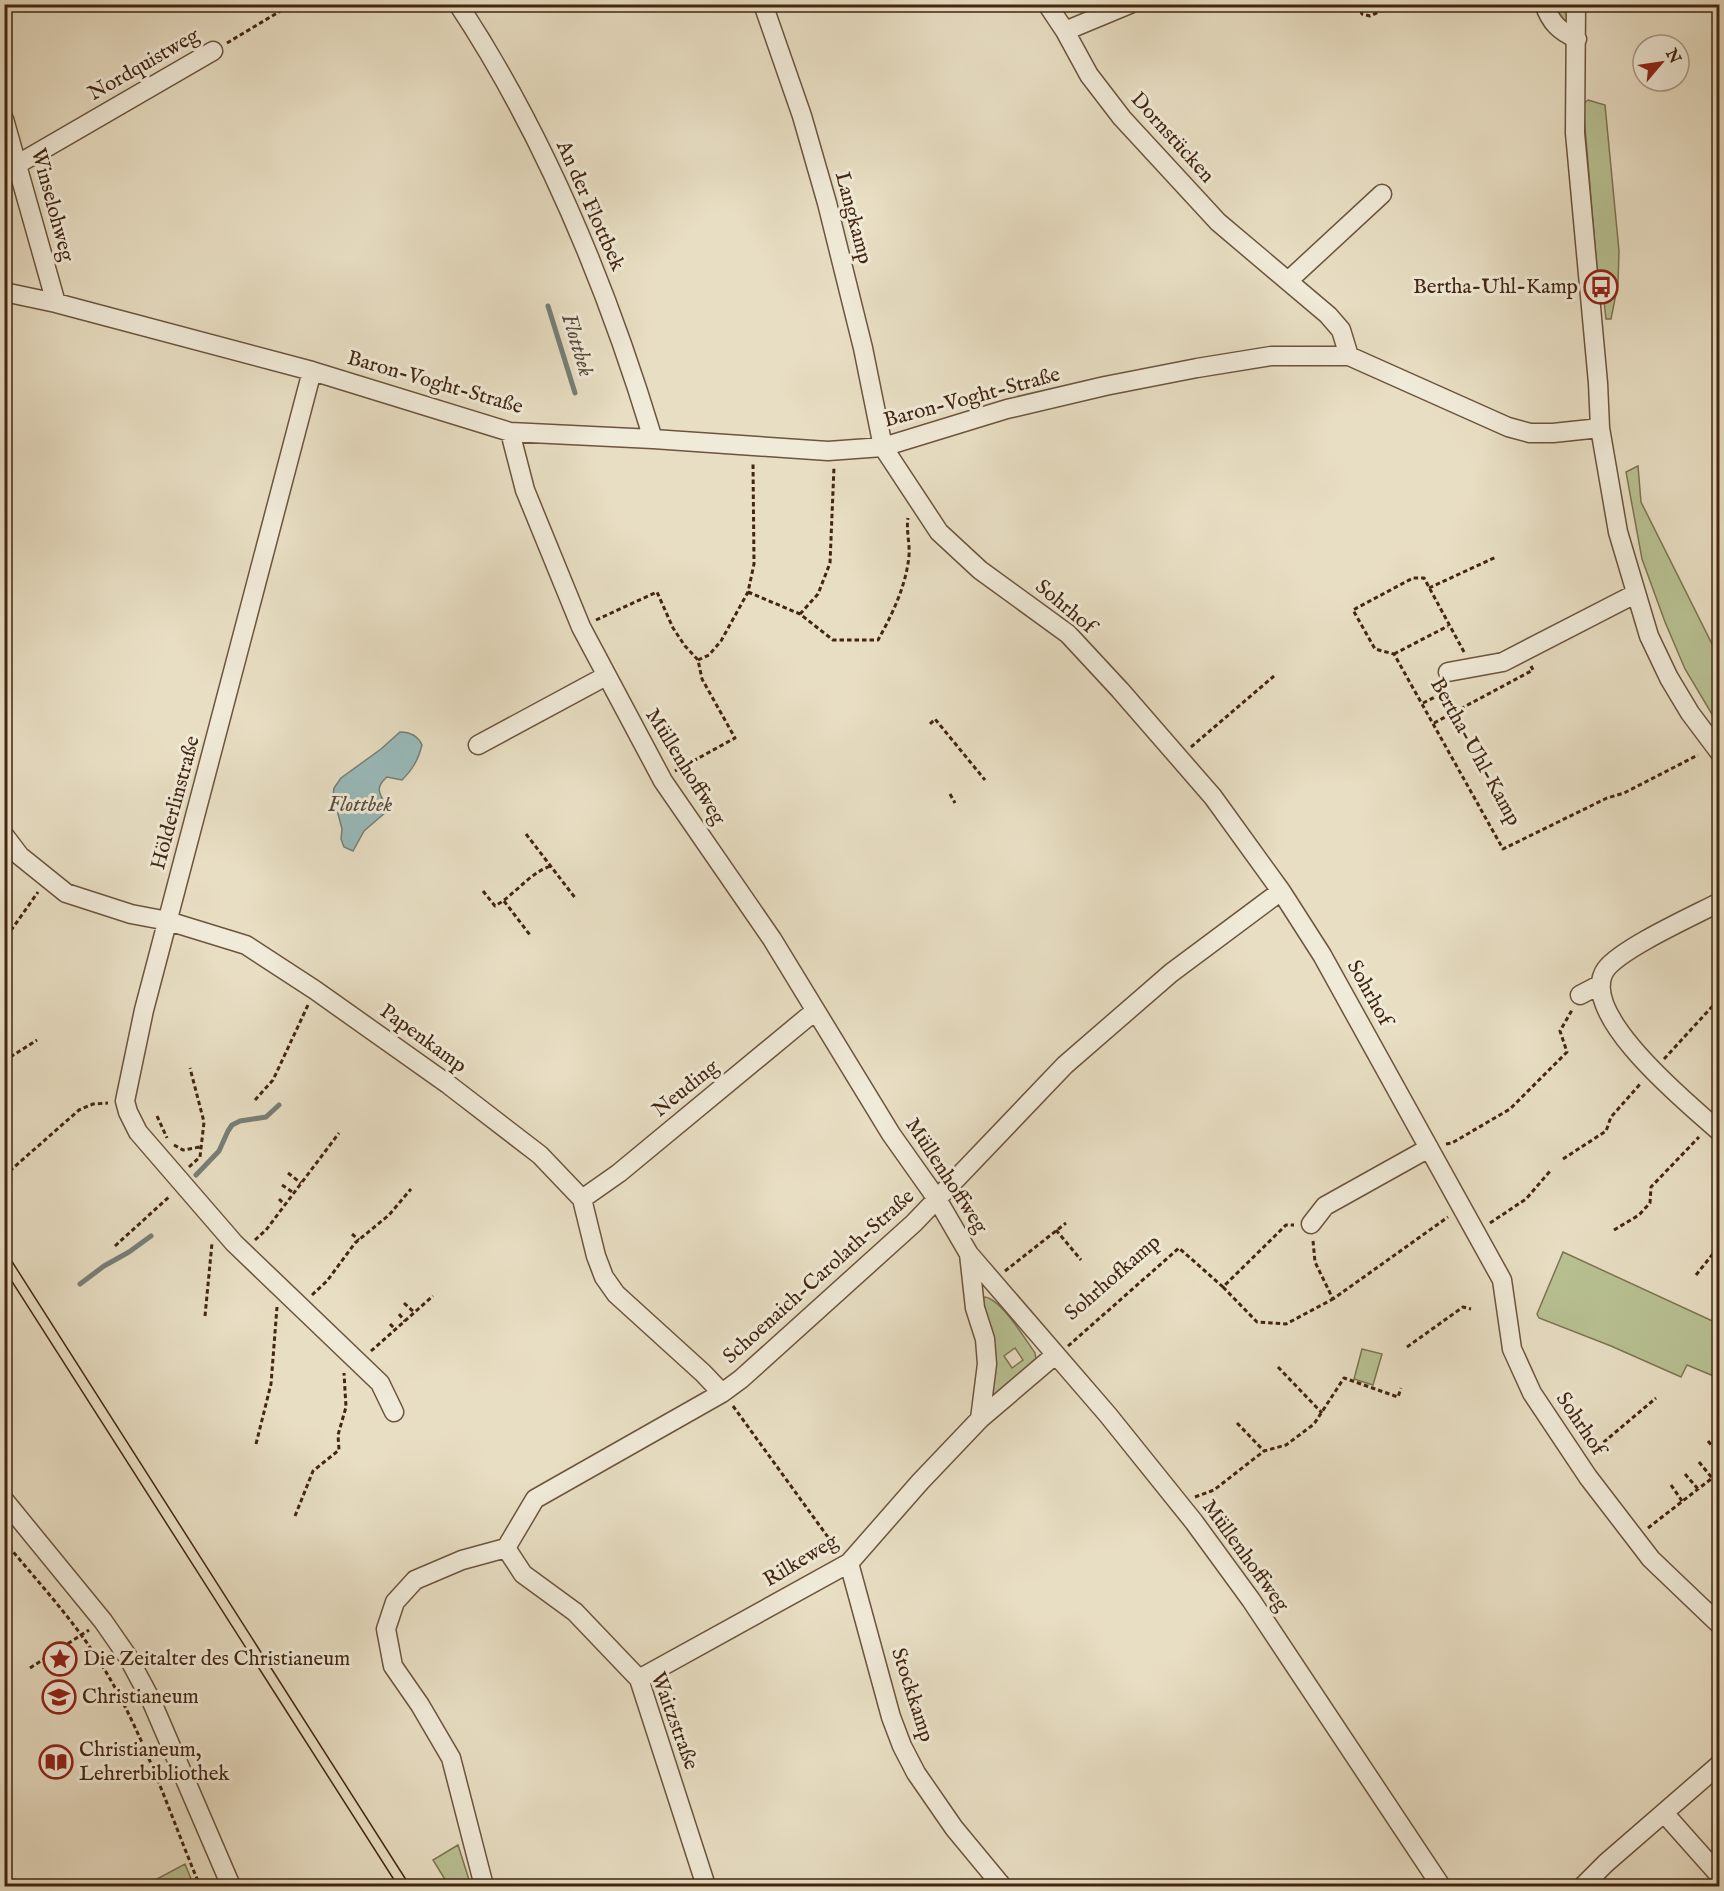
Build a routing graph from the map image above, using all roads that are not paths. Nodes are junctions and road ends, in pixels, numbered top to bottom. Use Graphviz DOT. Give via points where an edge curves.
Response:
graph roads {
  1 [pos="458,4"];
  2 [pos="763,4"];
  3 [pos="1047,4"];
  4 [pos="1130,4"];
  5 [pos="1544,4"];
  6 [pos="1576,4"];
  7 [pos="1065,31"];
  8 [pos="1577,39"];
  9 [pos="213,51"];
  10 [pos="4,119"];
  11 [pos="18,164"];
  12 [pos="1382,194"];
  13 [pos="1288,281"];
  14 [pos="4,292"];
  15 [pos="56,303"];
  16 [pos="1349,356"];
  17 [pos="312,371"];
  18 [pos="1600,428"];
  19 [pos="510,432"];
  20 [pos="653,439"];
  21 [pos="883,447"];
  22 [pos="1635,594"];
  23 [pos="1448,672"];
  24 [pos="606,676"];
  25 [pos="478,745"];
  26 [pos="1719,753"];
  27 [pos="4,835"];
  28 [pos="1281,891"];
  29 [pos="1719,902"];
  30 [pos="168,921"];
  31 [pos="1601,984"];
  32 [pos="1580,995"];
  33 [pos="816,1011"];
  34 [pos="1715,1128"];
  35 [pos="1429,1148"];
  36 [pos="582,1198"];
  37 [pos="937,1198"];
  38 [pos="1311,1224"];
  39 [pos="969,1254"];
  40 [pos="1055,1355"];
  41 [pos="722,1393"];
  42 [pos="394,1412"];
  43 [pos="980,1419"];
  44 [pos="4,1500"];
  45 [pos="506,1548"];
  46 [pos="849,1563"];
  47 [pos="1719,1625"];
  48 [pos="639,1679"];
  49 [pos="1719,1764"];
  50 [pos="1664,1813"];
  51 [pos="1719,1876"];
  52 [pos="231,1887"];
  53 [pos="484,1887"];
  54 [pos="706,1887"];
  55 [pos="1002,1887"];
  56 [pos="1441,1887"];
  57 [pos="1583,1887"];
  1 -- 20 [label="street, An der Flottbek" via="548,162 612,314"];
  2 -- 21 [label="street, Langkamp" via="827,203"];
  3 -- 7 [label="street, Dornstücken"];
  4 -- 7 [label="street"];
  5 -- 8 [label="street" via="1555,26"];
  6 -- 8 [label="street"];
  7 -- 13 [label="street, Dornstücken" via="1089,75 1122,118 1218,222"];
  8 -- 18 [label="street" via="1575,133"];
  9 -- 11 [label="street, Nordquistweg"];
  10 -- 11 [label="street, Winselohweg"];
  11 -- 15 [label="street, Winselohweg"];
  12 -- 13 [label="street"];
  13 -- 16 [label="street, Dornstücken" via="1341,330"];
  14 -- 15 [label="street, Baron-Voght-Straße"];
  15 -- 17 [label="street, Baron-Voght-Straße"];
  16 -- 18 [label="street, Baron-Voght-Straße" via="1519,430 1553,433"];
  16 -- 21 [label="street, Baron-Voght-Straße" via="1271,356 1174,372 1007,409"];
  17 -- 19 [label="street, Baron-Voght-Straße"];
  17 -- 30 [label="street, Hölderlinstraße"];
  18 -- 22 [label="street" via="1618,532"];
  19 -- 20 [label="street, Baron-Voght-Straße"];
  19 -- 24 [label="street, Müllenhoffweg" via="525,489 581,627"];
  20 -- 21 [label="street, Baron-Voght-Straße" via="835,451"];
  21 -- 28 [label="street, Sohrhof" via="939,532 980,570 1068,634 1213,797"];
  22 -- 23 [label="street, Bertha-Uhl-Kamp" via="1503,662"];
  22 -- 26 [label="street" via="1669,678"];
  24 -- 25 [label="street"];
  24 -- 33 [label="street, Müllenhoffweg" via="662,778"];
  27 -- 30 [label="street, Papenkamp" via="20,856 66,893 131,914"];
  28 -- 35 [label="street, Sohrhof" via="1322,955"];
  28 -- 37 [label="street, Schoenaich-Carolath-Straße" via="1171,973 1065,1065"];
  29 -- 31 [label="street" via="1640,944 1607,968"];
  30 -- 36 [label="street, Papenkamp" via="246,945 315,990 540,1155"];
  30 -- 42 [label="street, Hölderlinstraße" via="144,1010 125,1101 128,1112 138,1132 243,1251 380,1383"];
  31 -- 32 [label="street"];
  31 -- 34 [label="street" via="1605,1006 1621,1034 1666,1084"];
  33 -- 36 [label="street, Neuding" via="619,1173"];
  33 -- 37 [label="street, Müllenhoffweg" via="891,1134"];
  35 -- 38 [label="street" via="1325,1206"];
  35 -- 47 [label="street, Sohrhof" via="1502,1280 1512,1349 1532,1393 1651,1559"];
  36 -- 41 [label="street" via="596,1256 615,1294"];
  37 -- 39 [label="street, Müllenhoffweg"];
  37 -- 41 [label="street, Schoenaich-Carolath-Straße" via="915,1223"];
  39 -- 40 [label="street, Müllenhoffweg"];
  39 -- 43 [label="street" via="987,1364"];
  40 -- 43 [label="street, Rilkeweg"];
  40 -- 56 [label="street, Müllenhoffweg" via="1182,1507 1251,1600"];
  41 -- 45 [label="street, Schoenaich-Carolath-Straße" via="535,1499"];
  43 -- 46 [label="street, Rilkeweg"];
  44 -- 52 [label="street" via="104,1621 128,1657 151,1700"];
  45 -- 48 [label="street, Waitzstraße" via="523,1574 575,1612"];
  45 -- 53 [label="street" via="462,1560 415,1580 395,1602 386,1629 393,1666 451,1758"];
  46 -- 48 [label="street, Rilkeweg"];
  46 -- 55 [label="street, Stockkamp" via="902,1746 954,1828"];
  48 -- 54 [label="street, Waitzstraße"];
  49 -- 50 [label="street"];
  50 -- 51 [label="street"];
  50 -- 57 [label="street"];
}
